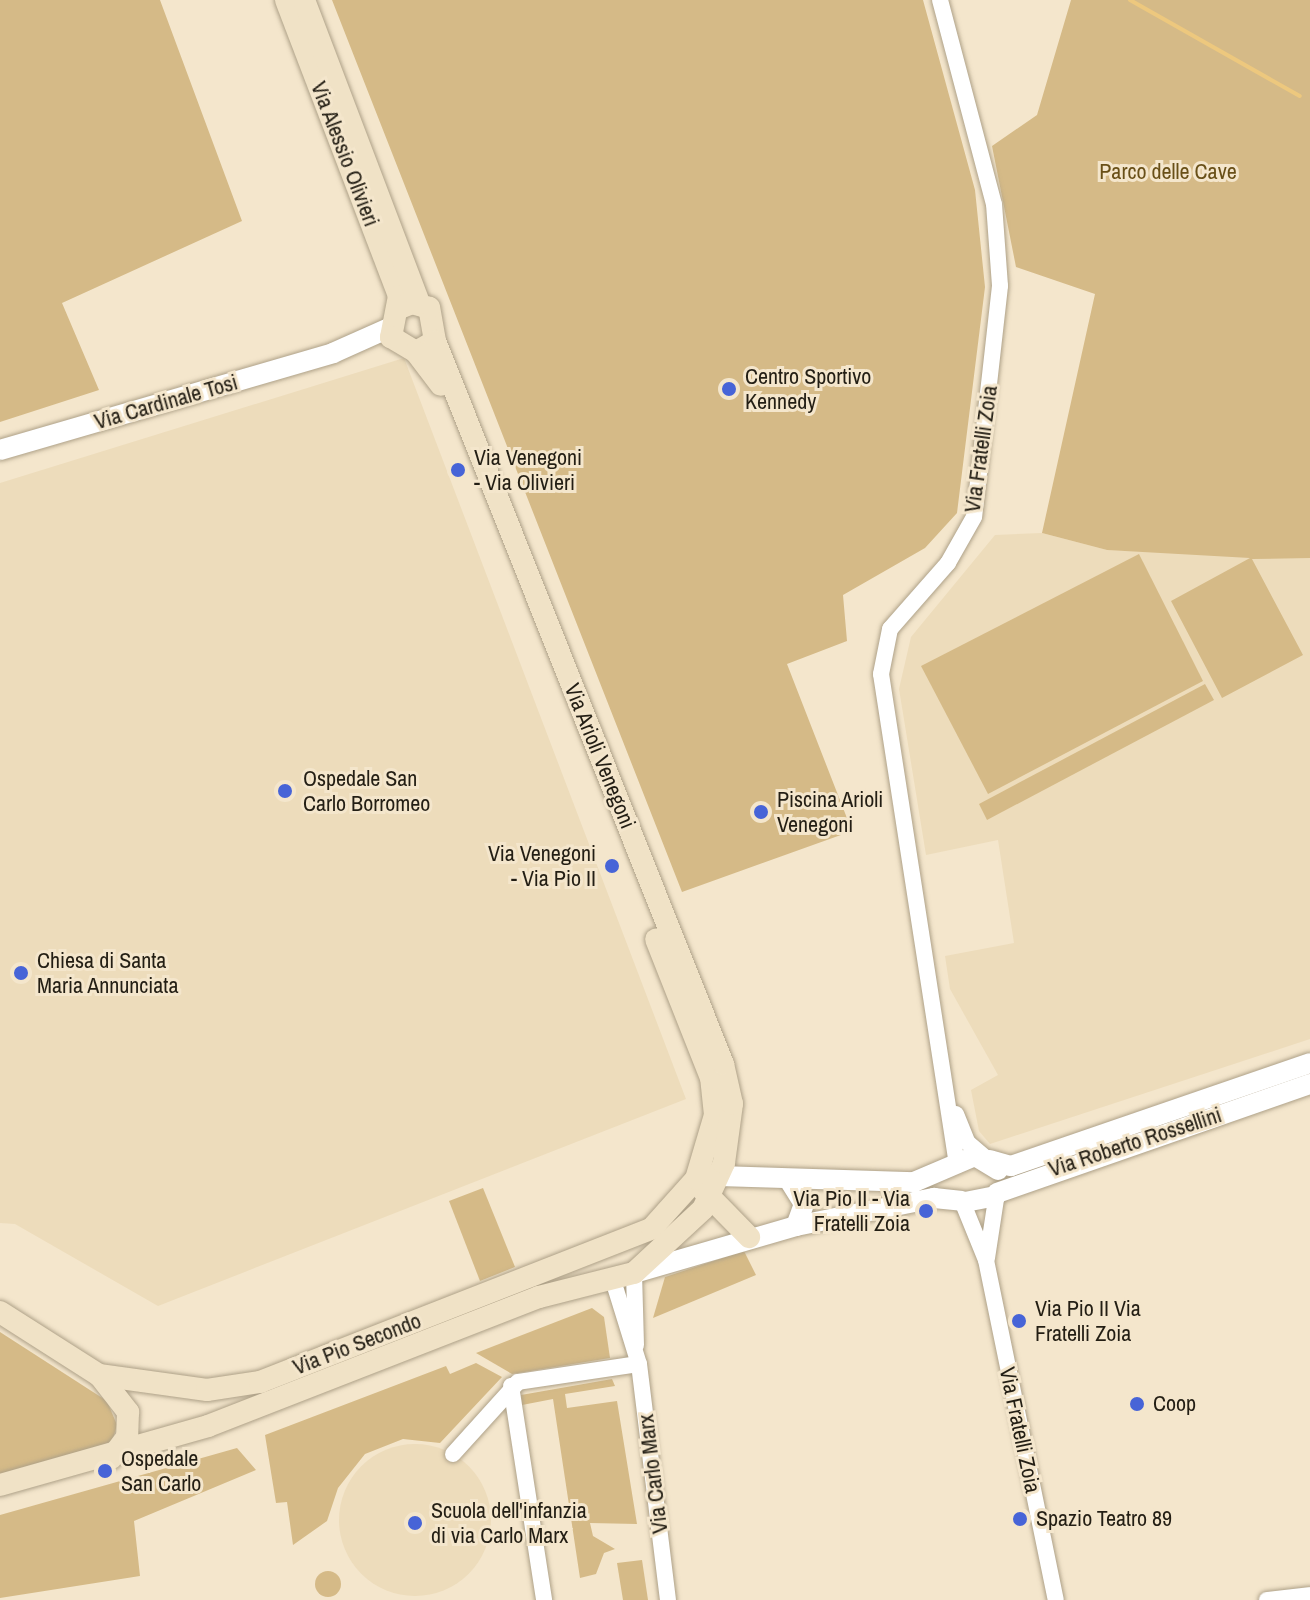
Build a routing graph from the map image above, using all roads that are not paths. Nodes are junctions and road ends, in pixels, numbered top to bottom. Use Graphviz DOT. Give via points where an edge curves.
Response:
graph roads {
  1 [pos="286,0"];
  2 [pos="304,0"];
  3 [pos="940,0"];
  4 [pos="409,330"];
  5 [pos="0,450"];
  6 [pos="1310,1063"];
  7 [pos="1310,1084"];
  8 [pos="954,1108"];
  9 [pos="988,1159"];
  10 [pos="956,1166"];
  11 [pos="708,1178"];
  12 [pos="789,1180"];
  13 [pos="996,1194"];
  14 [pos="709,1200"];
  15 [pos="964,1202"];
  16 [pos="796,1226"];
  17 [pos="749,1237"];
  18 [pos="615,1244"];
  19 [pos="986,1260"];
  20 [pos="634,1273"];
  21 [pos="528,1276"];
  22 [pos="612,1277"];
  23 [pos="482,1295"];
  24 [pos="539,1297"];
  25 [pos="0,1312"];
  26 [pos="458,1331"];
  27 [pos="636,1347"];
  28 [pos="392,1357"];
  29 [pos="312,1361"];
  30 [pos="639,1364"];
  31 [pos="99,1375"];
  32 [pos="511,1386"];
  33 [pos="454,1451"];
  34 [pos="111,1458"];
  35 [pos="0,1485"];
  36 [pos="668,1595"];
  37 [pos="1310,1595"];
  38 [pos="544,1600"];
  39 [pos="1056,1600"];
  40 [pos="1267,1600"];
  1 -- 4 [label="main road, Via Alessio Olivieri"];
  2 -- 4 [label="main road, Via Alessio Olivieri"];
  3 -- 8 [label="street, Via Fratelli Zoia" via="994,204 1000,286 974,517 948,563 890,629 881,674 884,729"];
  4 -- 5 [label="street, Via Cardinale Tosi"];
  4 -- 11 [label="main road, Via Arioli Venegoni" via="436,374 711,1078"];
  6 -- 9 [label="street, Via Roberto Rossellini" via="1011,1166"];
  7 -- 13 [label="street, Via Roberto Rossellini"];
  8 -- 9 [label="street, Via Fratelli Zoia" via="968,1143"];
  8 -- 10 [label="street, Via Fratelli Zoia"];
  9 -- 10 [label="street, Via Roberto Rossellini"];
  9 -- 13 [label="street, Via Fratelli Zoia" via="1000,1175"];
  10 -- 12 [label="street, Via Roberto Rossellini" via="914,1182"];
  10 -- 15 [label="street, Via Fratelli Zoia" via="952,1184"];
  11 -- 12 [label="street, Via Roberto Rossellini"];
  11 -- 14 [label="main road"];
  11 -- 18 [label="main road, Via Pio Secondo" via="665,1218"];
  12 -- 16 [label="street" via="804,1204"];
  13 -- 15 [label="street, Via Roberto Rossellini"];
  13 -- 19 [label="street, Via Fratelli Zoia"];
  14 -- 17 [label="main road"];
  14 -- 20 [label="main road, Via Pio Secondo" via="677,1240"];
  15 -- 16 [label="street, Via Roberto Rossellini" via="934,1198"];
  15 -- 19 [label="street, Via Fratelli Zoia"];
  16 -- 17 [label="street, Via Roberto Rossellini"];
  17 -- 20 [label="street, Via Pio Secondo"];
  18 -- 20 [label="main road"];
  18 -- 21 [label="main road, Via Pio Secondo"];
  18 -- 22 [label="main road, Via Carlo Marx"];
  19 -- 39 [label="street, Via Fratelli Zoia"];
  20 -- 22 [label="main road, Via Pio Secondo"];
  20 -- 27 [label="street, Via Carlo Marx"];
  21 -- 23 [label="main road, Via Pio Secondo"];
  21 -- 24 [label="main road"];
  22 -- 24 [label="main road, Via Pio Secondo"];
  22 -- 27 [label="street, Via Carlo Marx"];
  23 -- 26 [label="main road"];
  23 -- 29 [label="main road, Via Pio Secondo"];
  24 -- 26 [label="main road, Via Pio Secondo"];
  25 -- 31 [label="main road, Via Pio Secondo"];
  26 -- 28 [label="main road, Via Pio Secondo"];
  27 -- 30 [label="street, Via Carlo Marx"];
  28 -- 29 [label="main road" via="333,1369"];
  28 -- 34 [label="main road, Via Pio Secondo"];
  29 -- 31 [label="main road, Via Pio Secondo" via="207,1390"];
  30 -- 32 [label="street"];
  30 -- 36 [label="street, Via Carlo Marx"];
  31 -- 34 [label="main road" via="128,1412 127,1437"];
  32 -- 33 [label="street"];
  32 -- 38 [label="street"];
  34 -- 35 [label="main road, Via Pio Secondo"];
  37 -- 40 [label="street"];
}
